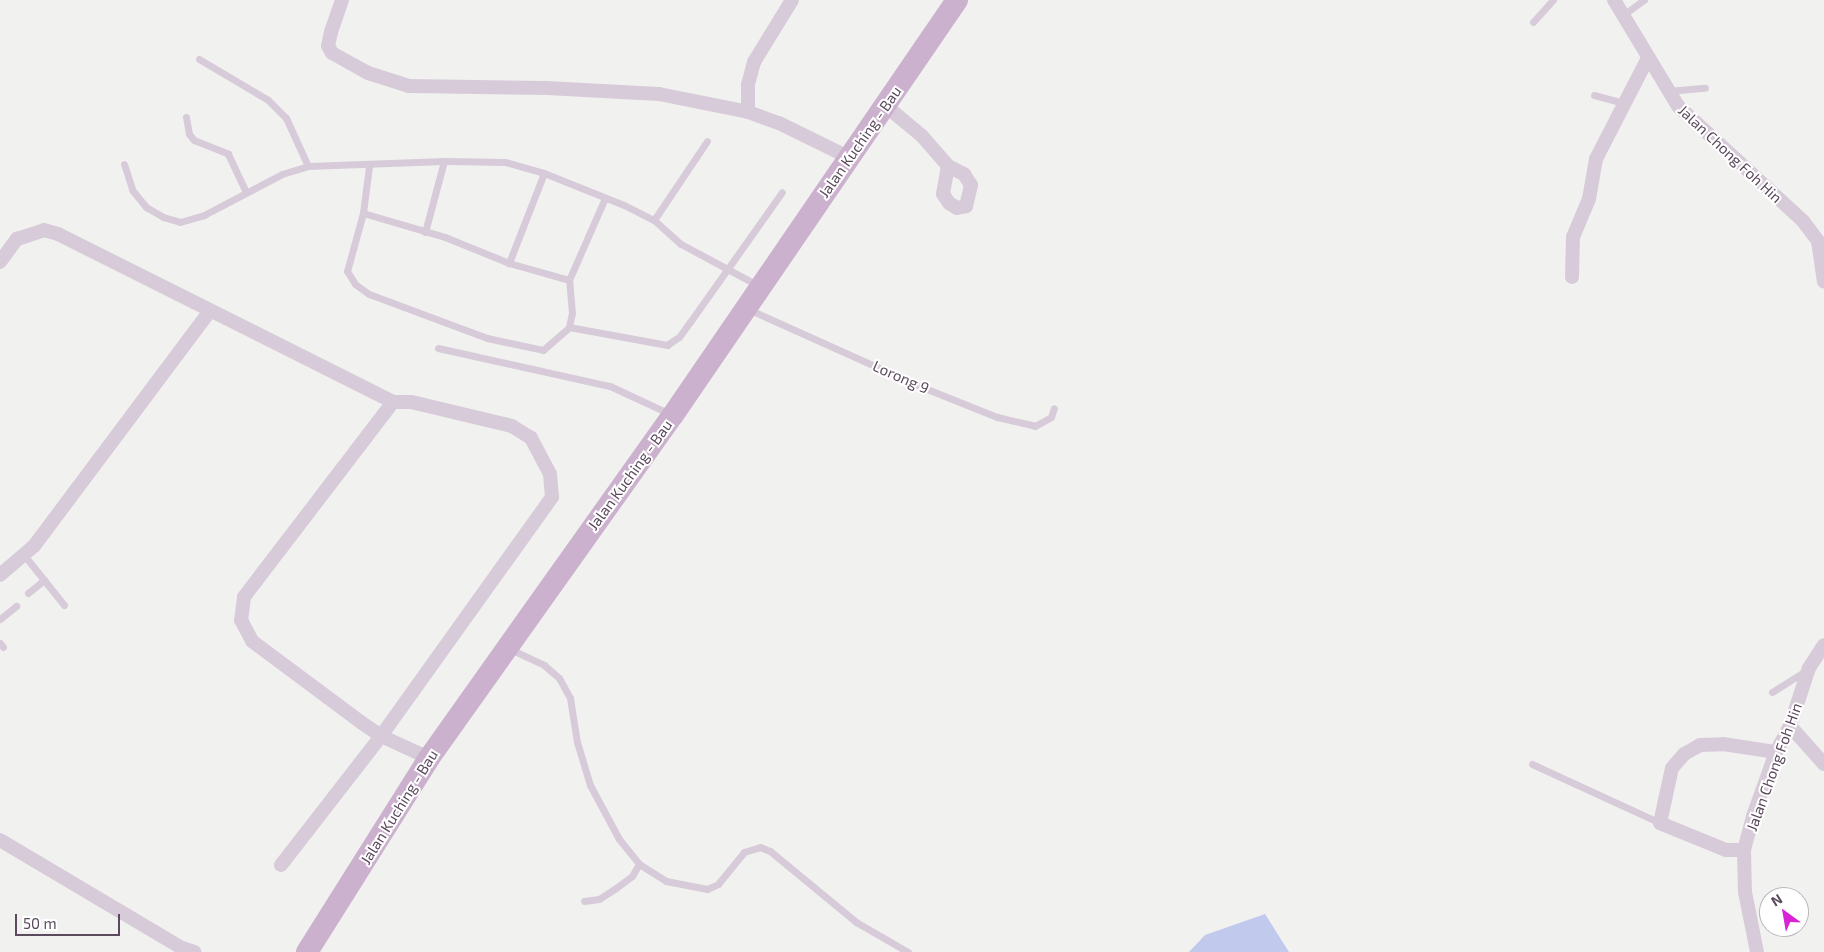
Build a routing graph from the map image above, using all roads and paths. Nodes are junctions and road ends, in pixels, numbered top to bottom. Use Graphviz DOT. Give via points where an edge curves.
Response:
graph roads {
  1 [pos="342,0"];
  2 [pos="792,0"];
  3 [pos="957,0"];
  4 [pos="1553,0"];
  5 [pos="1614,0"];
  6 [pos="1644,0"];
  7 [pos="1623,15"];
  8 [pos="1533,22"];
  9 [pos="1648,58"];
  10 [pos="199,59"];
  11 [pos="1705,88"];
  12 [pos="1667,91"];
  13 [pos="1594,95"];
  14 [pos="1623,103"];
  15 [pos="886,106"];
  16 [pos="748,112"];
  17 [pos="186,118"];
  18 [pos="707,141"];
  19 [pos="848,157"];
  20 [pos="444,161"];
  21 [pos="124,164"];
  22 [pos="308,166"];
  23 [pos="369,166"];
  24 [pos="948,166"];
  25 [pos="544,173"];
  26 [pos="246,192"];
  27 [pos="782,192"];
  28 [pos="605,198"];
  29 [pos="363,213"];
  30 [pos="654,220"];
  31 [pos="425,232"];
  32 [pos="0,262"];
  33 [pos="509,263"];
  34 [pos="728,268"];
  35 [pos="1572,277"];
  36 [pos="569,280"];
  37 [pos="1824,282"];
  38 [pos="760,287"];
  39 [pos="745,307"];
  40 [pos="209,312"];
  41 [pos="569,327"];
  42 [pos="438,348"];
  43 [pos="393,402"];
  44 [pos="1054,408"];
  45 [pos="673,415"];
  46 [pos="24,555"];
  47 [pos="2,568"];
  48 [pos="44,580"];
  49 [pos="28,594"];
  50 [pos="64,605"];
  51 [pos="16,606"];
  52 [pos="0,619"];
  53 [pos="1824,645"];
  54 [pos="504,648"];
  55 [pos="1809,668"];
  56 [pos="1772,692"];
  57 [pos="1790,726"];
  58 [pos="381,736"];
  59 [pos="1776,752"];
  60 [pos="429,758"];
  61 [pos="1532,764"];
  62 [pos="1824,764"];
  63 [pos="1660,823"];
  64 [pos="0,840"];
  65 [pos="1744,850"];
  66 [pos="640,864"];
  67 [pos="281,865"];
  68 [pos="584,901"];
  69 [pos="194,952"];
  70 [pos="307,952"];
  71 [pos="908,952"];
  72 [pos="1757,952"];
  1 -- 16 [label="street" via="328,46 332,53 368,73 409,86 660,94"];
  2 -- 16 [label="street" via="754,62 748,84"];
  3 -- 15 [label="main road, Jalan Kuching - Bau"];
  4 -- 8 [label="lane"];
  5 -- 7 [label="street, Jalan Chong Foh Hin"];
  6 -- 7 [label="lane"];
  7 -- 9 [label="street, Jalan Chong Foh Hin"];
  9 -- 12 [label="street, Jalan Chong Foh Hin"];
  9 -- 14 [label="street"];
  10 -- 22 [label="lane" via="268,100 286,118"];
  11 -- 12 [label="lane"];
  12 -- 37 [label="street, Jalan Chong Foh Hin" via="1678,106 1803,221 1818,241"];
  13 -- 14 [label="lane"];
  14 -- 35 [label="street" via="1596,160 1589,199 1573,237"];
  15 -- 19 [label="main road, Jalan Kuching - Bau"];
  15 -- 24 [label="street" via="922,136"];
  16 -- 19 [label="street" via="779,123"];
  17 -- 26 [label="lane" via="189,134 194,140 228,154"];
  18 -- 30 [label="lane"];
  19 -- 38 [label="main road, Jalan Kuching - Bau"];
  20 -- 23 [label="lane"];
  20 -- 25 [label="lane" via="505,162"];
  20 -- 31 [label="lane"];
  21 -- 26 [label="lane" via="133,191 146,207 180,222 204,215"];
  22 -- 23 [label="lane"];
  22 -- 26 [label="lane" via="282,174"];
  23 -- 29 [label="lane"];
  25 -- 28 [label="lane"];
  25 -- 33 [label="lane"];
  27 -- 34 [label="lane"];
  28 -- 30 [label="lane"];
  28 -- 36 [label="lane"];
  29 -- 31 [label="lane"];
  29 -- 41 [label="lane" via="347,271 355,284 369,294 487,338 543,350"];
  30 -- 34 [label="lane" via="681,244"];
  31 -- 33 [label="lane"];
  32 -- 40 [label="street" via="17,239 44,230"];
  33 -- 36 [label="lane"];
  34 -- 38 [label="lane"];
  34 -- 41 [label="lane" via="680,337 667,345"];
  36 -- 41 [label="lane" via="572,313"];
  38 -- 39 [label="main road, Jalan Kuching - Bau"];
  39 -- 44 [label="lane, Lorong 9" via="917,385 997,417 1034,426 1051,417"];
  39 -- 45 [label="main road, Jalan Kuching - Bau"];
  40 -- 43 [label="street"];
  40 -- 46 [label="street" via="34,546"];
  42 -- 45 [label="lane" via="610,386"];
  43 -- 58 [label="street" via="244,597 241,620 252,641"];
  43 -- 58 [label="street" via="411,402 512,426 531,438 550,474 552,497"];
  45 -- 54 [label="main road, Jalan Kuching - Bau"];
  46 -- 47 [label="street"];
  46 -- 48 [label="lane"];
  48 -- 49 [label="lane"];
  48 -- 50 [label="lane"];
  51 -- 52 [label="lane"];
  53 -- 55 [label="street, Jalan Chong Foh Hin"];
  54 -- 60 [label="main road, Jalan Kuching - Bau"];
  54 -- 66 [label="lane" via="544,665 559,678 570,698 577,742 590,785 619,839"];
  55 -- 56 [label="lane"];
  55 -- 57 [label="street, Jalan Chong Foh Hin"];
  57 -- 59 [label="street, Jalan Chong Foh Hin"];
  57 -- 62 [label="street"];
  58 -- 60 [label="street"];
  58 -- 67 [label="street"];
  59 -- 63 [label="street" via="1700,744 1684,754 1672,768"];
  59 -- 65 [label="street, Jalan Chong Foh Hin"];
  60 -- 70 [label="main road, Jalan Kuching - Bau"];
  61 -- 63 [label="lane"];
  63 -- 65 [label="street" via="1726,850"];
  64 -- 69 [label="street" via="182,948"];
  65 -- 72 [label="street, Jalan Chong Foh Hin" via="1745,892"];
  66 -- 68 [label="lane" via="632,876 616,888 599,899"];
  66 -- 71 [label="lane" via="666,881 707,889 718,884 744,852 760,847 770,851 856,922"];
}
